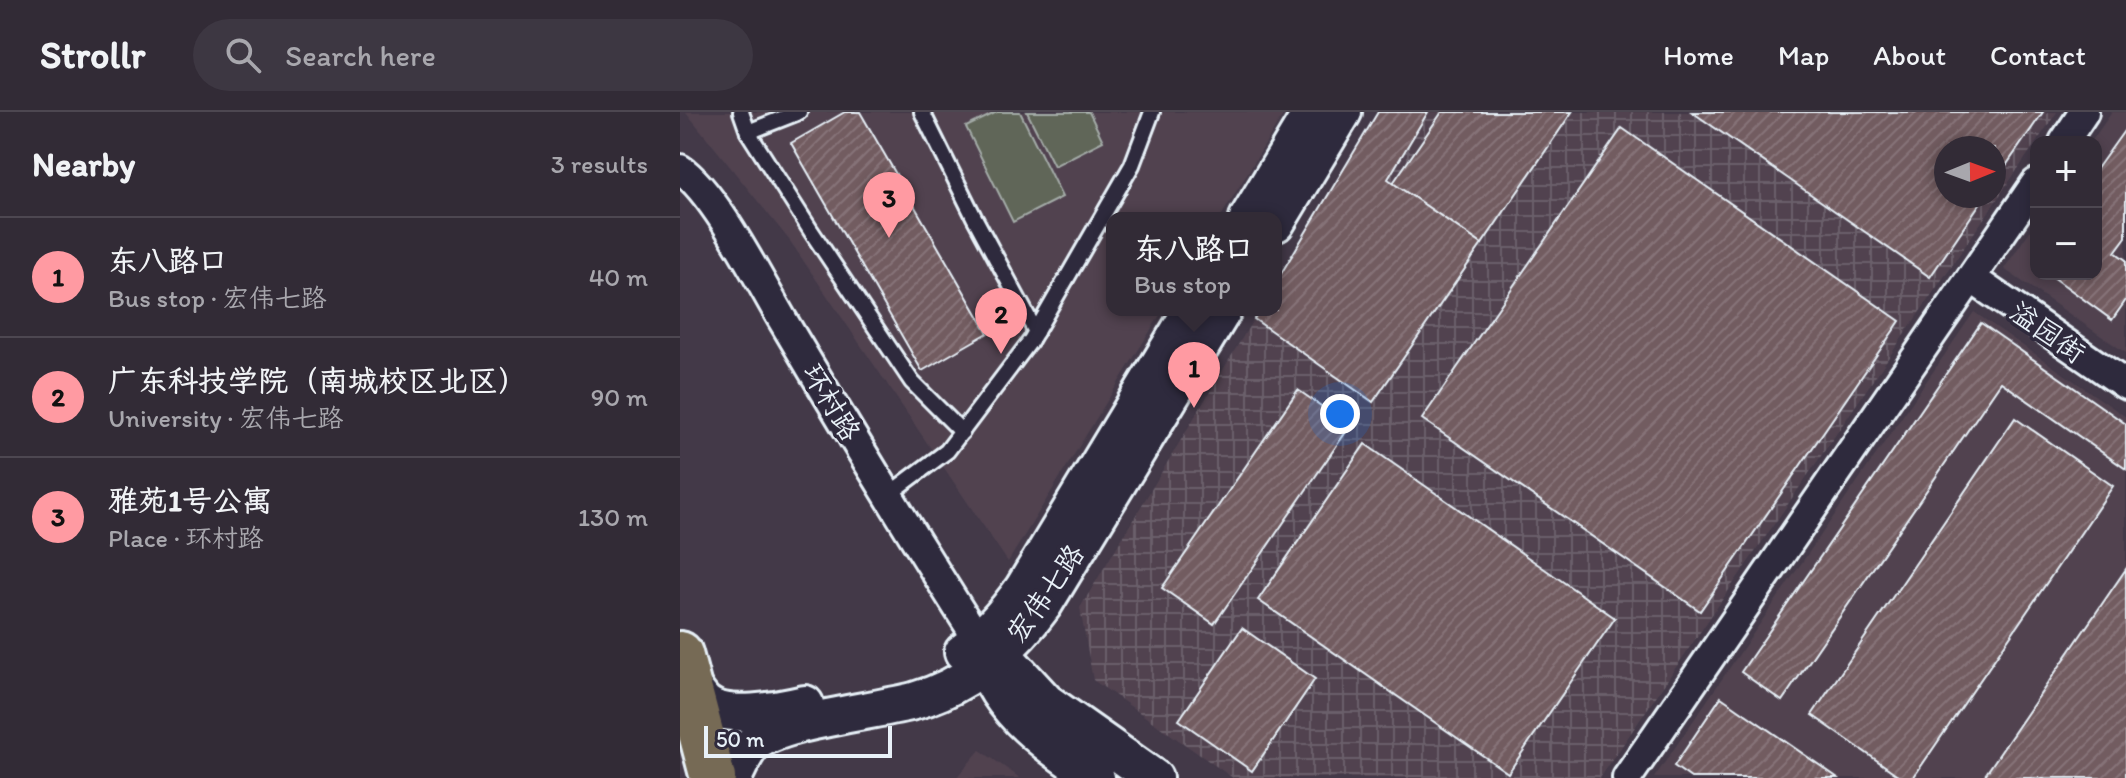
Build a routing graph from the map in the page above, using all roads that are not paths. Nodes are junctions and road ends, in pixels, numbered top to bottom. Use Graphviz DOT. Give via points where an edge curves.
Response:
graph roads {
  1 [pos="741,112"];
  2 [pos="799,112"];
  3 [pos="922,112"];
  4 [pos="1152,112"];
  5 [pos="1312,112"];
  6 [pos="1343,112"];
  7 [pos="2084,112"];
  8 [pos="748,132"];
  9 [pos="2068,136"];
  10 [pos="680,169"];
  11 [pos="2030,192"];
  12 [pos="1252,212"];
  13 [pos="1282,213"];
  14 [pos="1971,278"];
  15 [pos="1188,316"];
  16 [pos="1219,316"];
  17 [pos="1036,332"];
  18 [pos="2126,385"];
  19 [pos="962,432"];
  20 [pos="888,495"];
  21 [pos="988,654"];
  22 [pos="684,668"];
  23 [pos="713,778"];
  24 [pos="733,778"];
  25 [pos="1096,778"];
  26 [pos="1154,778"];
  27 [pos="1627,778"];
  1 -- 8 [label="lane"];
  2 -- 8 [label="lane"];
  3 -- 17 [label="lane"];
  4 -- 17 [label="lane" via="1132,165"];
  5 -- 12 [label="street"];
  6 -- 13 [label="street"];
  7 -- 9 [label="street"];
  8 -- 19 [label="lane" via="912,382"];
  10 -- 20 [label="street, 环村路" via="694,178 727,227"];
  11 -- 14 [label="street"];
  14 -- 18 [label="street, 溢园街"];
  14 -- 27 [label="street"];
  15 -- 21 [label="street, 宏伟七路" via="1006,613"];
  16 -- 21 [label="street, 宏伟七路" via="1044,604 1024,631"];
  17 -- 19 [label="lane"];
  19 -- 20 [label="lane" via="947,451"];
  20 -- 21 [label="street, 环村路"];
  21 -- 22 [label="street, 宏伟七路" via="773,711 735,712 705,704"];
  21 -- 24 [label="street, 宏伟七路" via="955,684 916,700 776,731 751,746"];
  21 -- 25 [label="street" via="1024,725"];
  21 -- 26 [label="street"];
  22 -- 23 [label="main road"];
}
